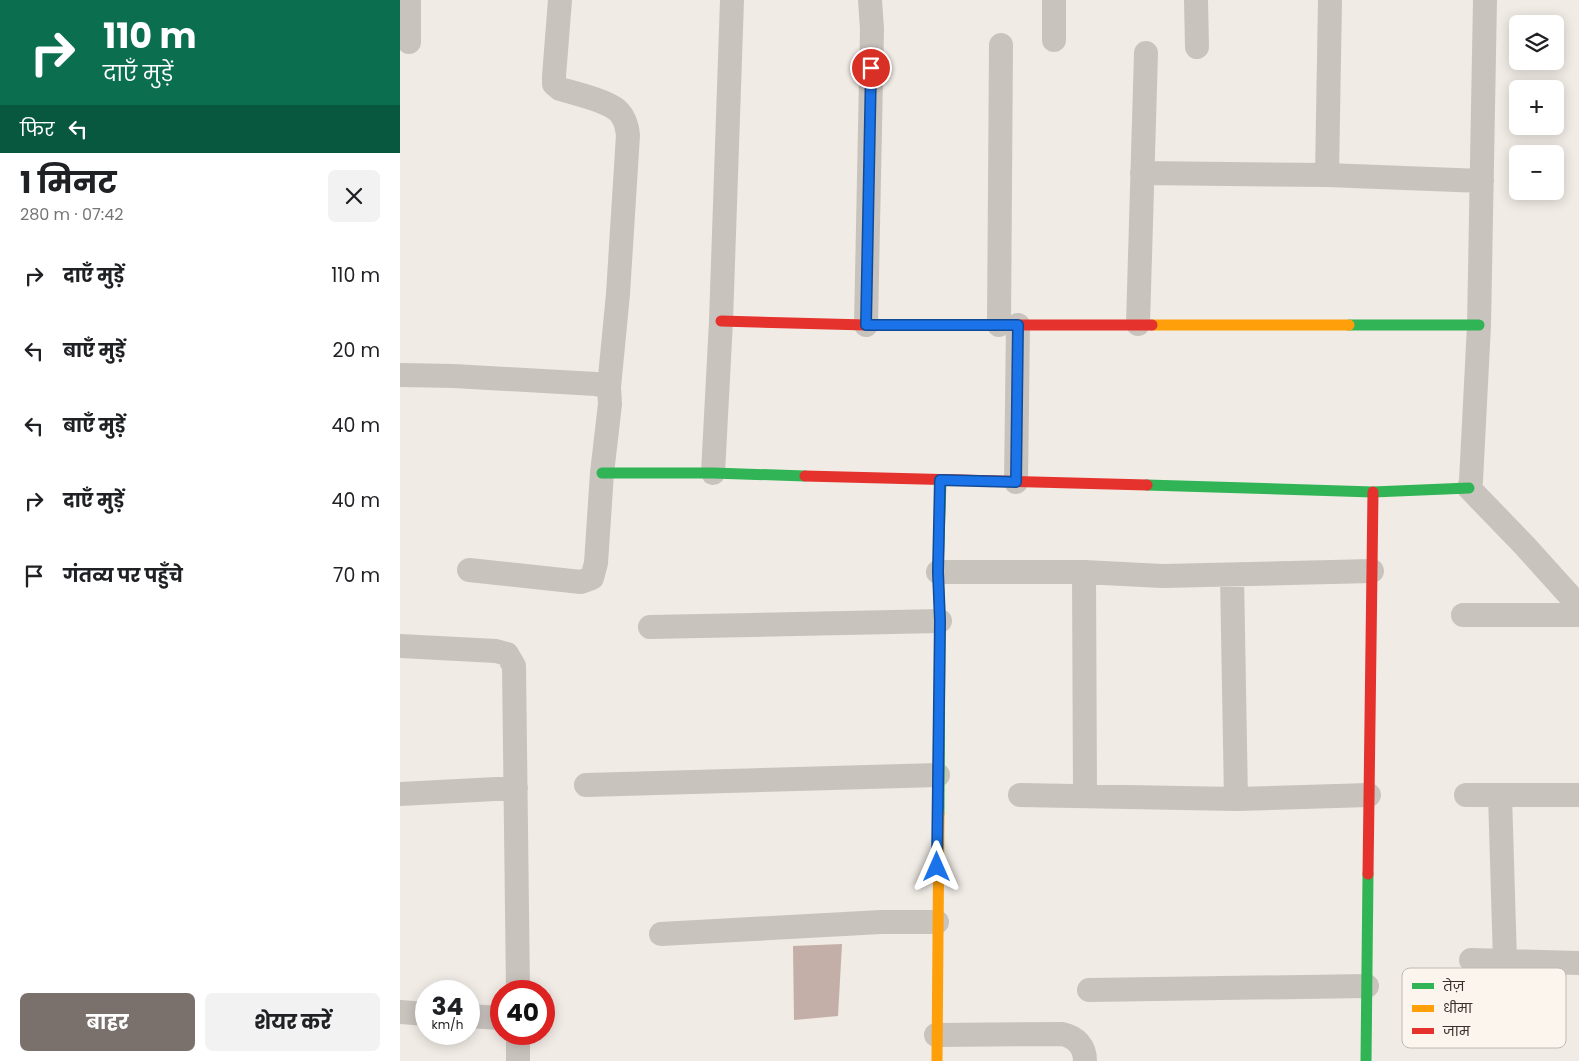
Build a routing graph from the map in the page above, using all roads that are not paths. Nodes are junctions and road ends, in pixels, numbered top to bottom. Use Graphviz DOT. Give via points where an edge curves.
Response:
graph roads {
  1 [pos="410,0"];
  2 [pos="560,0"];
  3 [pos="732,0"];
  4 [pos="870,0"];
  5 [pos="1054,0"];
  6 [pos="1196,0"];
  7 [pos="1330,0"];
  8 [pos="1485,0"];
  9 [pos="1054,40"];
  10 [pos="409,42"];
  11 [pos="1001,45"];
  12 [pos="1197,47"];
  13 [pos="1146,54"];
  14 [pos="1142,173"];
  15 [pos="1327,174"];
  16 [pos="1482,181"];
  17 [pos="722,321"];
  18 [pos="1138,324"];
  19 [pos="866,325"];
  20 [pos="1008,325"];
  21 [pos="1479,325"];
  22 [pos="400,375"];
  23 [pos="609,387"];
  24 [pos="602,473"];
  25 [pos="713,473"];
  26 [pos="940,480"];
  27 [pos="1016,482"];
  28 [pos="1469,488"];
  29 [pos="1373,492"];
  30 [pos="469,570"];
  31 [pos="1372,571"];
  32 [pos="938,572"];
  33 [pos="1084,572"];
  34 [pos="1232,575"];
  35 [pos="1579,606"];
  36 [pos="1463,615"];
  37 [pos="1579,615"];
  38 [pos="940,621"];
  39 [pos="650,627"];
  40 [pos="400,646"];
  41 [pos="938,775"];
  42 [pos="586,785"];
  43 [pos="516,788"];
  44 [pos="400,794"];
  45 [pos="1020,795"];
  46 [pos="1369,795"];
  47 [pos="1466,795"];
  48 [pos="1500,795"];
  49 [pos="1085,796"];
  50 [pos="1579,796"];
  51 [pos="1236,799"];
  52 [pos="937,922"];
  53 [pos="661,934"];
  54 [pos="1471,960"];
  55 [pos="1504,961"];
  56 [pos="1579,963"];
  57 [pos="518,980"];
  58 [pos="1367,986"];
  59 [pos="1089,990"];
  60 [pos="400,1012"];
  61 [pos="415,1013"];
  62 [pos="936,1035"];
  63 [pos="518,1045"];
  64 [pos="518,1061"];
  65 [pos="937,1061"];
  66 [pos="1084,1061"];
  67 [pos="1366,1061"];
  1 -- 10 [label="street"];
  2 -- 23 [label="street" via="554,84 560,89 610,105 624,118 628,135"];
  3 -- 17 [label="street"];
  4 -- 19 [label="street"];
  5 -- 9 [label="street"];
  6 -- 12 [label="street"];
  7 -- 15 [label="street"];
  8 -- 16 [label="street"];
  11 -- 20 [label="street"];
  13 -- 14 [label="street"];
  14 -- 15 [label="street"];
  14 -- 18 [label="street"];
  15 -- 16 [label="street"];
  16 -- 21 [label="street"];
  17 -- 19 [label="street"];
  17 -- 25 [label="street"];
  18 -- 20 [label="street"];
  18 -- 21 [label="street"];
  19 -- 20 [label="street"];
  20 -- 27 [label="street"];
  21 -- 28 [label="street" via="1472,481"];
  22 -- 23 [label="street" via="567,382"];
  23 -- 24 [label="street"];
  24 -- 25 [label="street"];
  24 -- 30 [label="street" via="596,563 592,578 581,582"];
  25 -- 26 [label="street"];
  26 -- 27 [label="street"];
  26 -- 32 [label="street"];
  27 -- 29 [label="street"];
  28 -- 29 [label="street"];
  28 -- 35 [label="street"];
  29 -- 31 [label="street"];
  31 -- 34 [label="street"];
  31 -- 46 [label="street"];
  32 -- 33 [label="street"];
  32 -- 38 [label="street"];
  33 -- 34 [label="street"];
  33 -- 49 [label="street"];
  34 -- 51 [label="street"];
  36 -- 37 [label="street"];
  38 -- 39 [label="street"];
  38 -- 41 [label="street"];
  40 -- 43 [label="street" via="507,654 514,666"];
  41 -- 42 [label="street"];
  41 -- 52 [label="street"];
  43 -- 44 [label="street"];
  43 -- 57 [label="street"];
  45 -- 49 [label="street"];
  46 -- 51 [label="street"];
  46 -- 58 [label="street"];
  47 -- 48 [label="street"];
  48 -- 50 [label="street"];
  48 -- 55 [label="street"];
  49 -- 51 [label="street"];
  52 -- 53 [label="street"];
  52 -- 62 [label="street"];
  54 -- 55 [label="street"];
  55 -- 56 [label="street"];
  58 -- 59 [label="street"];
  58 -- 67 [label="street"];
  60 -- 61 [label="street"];
  62 -- 65 [label="street"];
  62 -- 66 [label="street" via="1062,1034 1077,1040 1085,1056"];
  63 -- 64 [label="street"];
}
